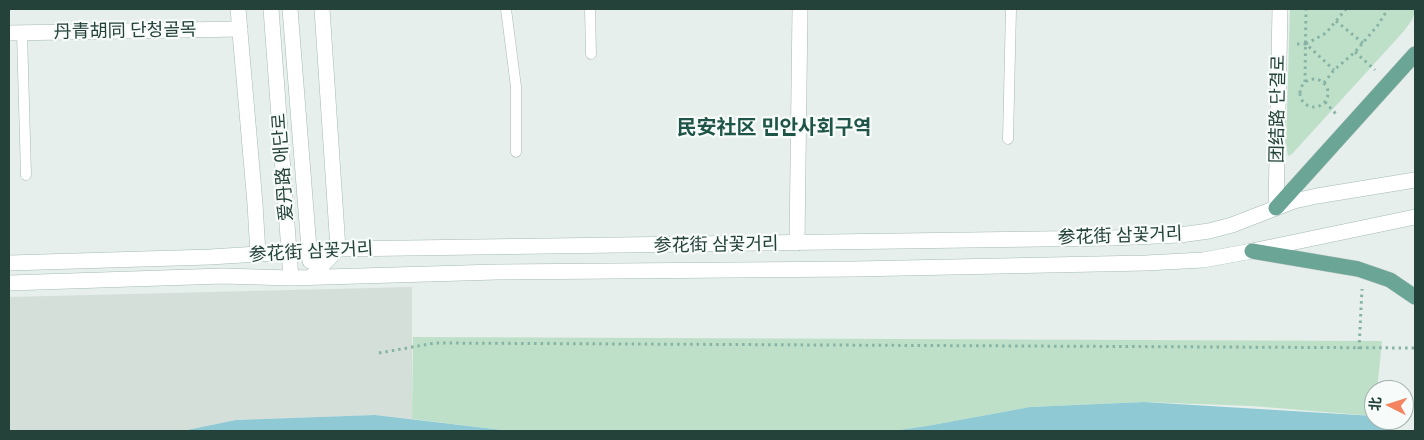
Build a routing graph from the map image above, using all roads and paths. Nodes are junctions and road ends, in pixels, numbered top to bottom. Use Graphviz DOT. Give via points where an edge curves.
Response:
graph roads {
  1 [pos="238,9"];
  2 [pos="271,9"];
  3 [pos="290,9"];
  4 [pos="322,9"];
  5 [pos="506,9"];
  6 [pos="590,9"];
  7 [pos="800,9"];
  8 [pos="1011,9"];
  9 [pos="1280,9"];
  10 [pos="1306,9"];
  11 [pos="1346,9"];
  12 [pos="1388,9"];
  13 [pos="1336,21"];
  14 [pos="240,29"];
  15 [pos="15,33"];
  16 [pos="1279,42"];
  17 [pos="1363,43"];
  18 [pos="1306,44"];
  19 [pos="1355,52"];
  20 [pos="591,54"];
  21 [pos="1415,54"];
  22 [pos="1334,70"];
  23 [pos="1375,70"];
  24 [pos="1305,82"];
  25 [pos="1324,83"];
  26 [pos="1325,102"];
  27 [pos="1336,114"];
  28 [pos="1008,139"];
  29 [pos="516,152"];
  30 [pos="26,175"];
  31 [pos="1415,180"];
  32 [pos="1276,208"];
  33 [pos="1415,217"];
  34 [pos="797,243"];
  35 [pos="338,250"];
  36 [pos="1252,251"];
  37 [pos="310,252"];
  38 [pos="289,253"];
  39 [pos="258,254"];
  40 [pos="9,263"];
  41 [pos="312,276"];
  42 [pos="291,278"];
  43 [pos="9,283"];
  44 [pos="1362,285"];
  45 [pos="1415,297"];
  46 [pos="1415,348"];
  47 [pos="1359,349"];
  48 [pos="380,353"];
  1 -- 14 [label="main road, 爱丹路 애단로"];
  2 -- 38 [label="main road, 爱丹路 애단로"];
  3 -- 37 [label="main road, 爱丹路 애단로"];
  4 -- 35 [label="main road"];
  5 -- 29 [label="lane" via="516,87"];
  6 -- 20 [label="lane"];
  7 -- 34 [label="main road"];
  8 -- 28 [label="lane"];
  9 -- 16 [label="main road, 团结路 단결로"];
  10 -- 18 [label="path"];
  11 -- 13 [label="path"];
  12 -- 17 [label="path"];
  13 -- 17 [label="path"];
  13 -- 18 [label="path" via="1326,33"];
  14 -- 15 [label="main road, 丹青胡同 단청골목"];
  14 -- 39 [label="main road, 爱丹路 애단로"];
  15 -- 30 [label="lane"];
  16 -- 18 [label="path"];
  16 -- 32 [label="main road, 团结路 단결로"];
  17 -- 19 [label="path"];
  18 -- 22 [label="path"];
  18 -- 24 [label="path"];
  19 -- 22 [label="path"];
  19 -- 23 [label="path"];
  21 -- 32 [label="main road"];
  22 -- 25 [label="path"];
  24 -- 25 [label="path" via="1318,79"];
  24 -- 26 [label="path" via="1300,91 1305,103 1317,106"];
  25 -- 26 [label="path" via="1328,94"];
  26 -- 27 [label="path"];
  31 -- 32 [label="main road, 参花街 삼꽃거리" via="1317,196"];
  32 -- 34 [label="main road, 参花街 삼꽃거리" via="1232,225 1180,235"];
  33 -- 36 [label="main road, 参花街 삼꽃거리"];
  34 -- 35 [label="main road, 参花街 삼꽃거리"];
  35 -- 37 [label="main road, 参花街 삼꽃거리"];
  35 -- 41 [label="main road"];
  36 -- 41 [label="main road, 参花街 삼꽃거리" via="1203,260 1146,263"];
  36 -- 45 [label="main road" via="1358,269 1390,280"];
  37 -- 38 [label="main road, 参花街 삼꽃거리"];
  37 -- 41 [label="main road, 爱丹路 애단로"];
  38 -- 39 [label="main road, 参花街 삼꽃거리"];
  38 -- 42 [label="main road, 爱丹路 애단로"];
  39 -- 40 [label="main road, 参花街 삼꽃거리"];
  39 -- 42 [label="main road"];
  41 -- 42 [label="main road, 参花街 삼꽃거리"];
  42 -- 43 [label="main road, 参花街 삼꽃거리" via="223,276"];
  44 -- 47 [label="path"];
  46 -- 47 [label="path"];
  47 -- 48 [label="path" via="436,343"];
}
